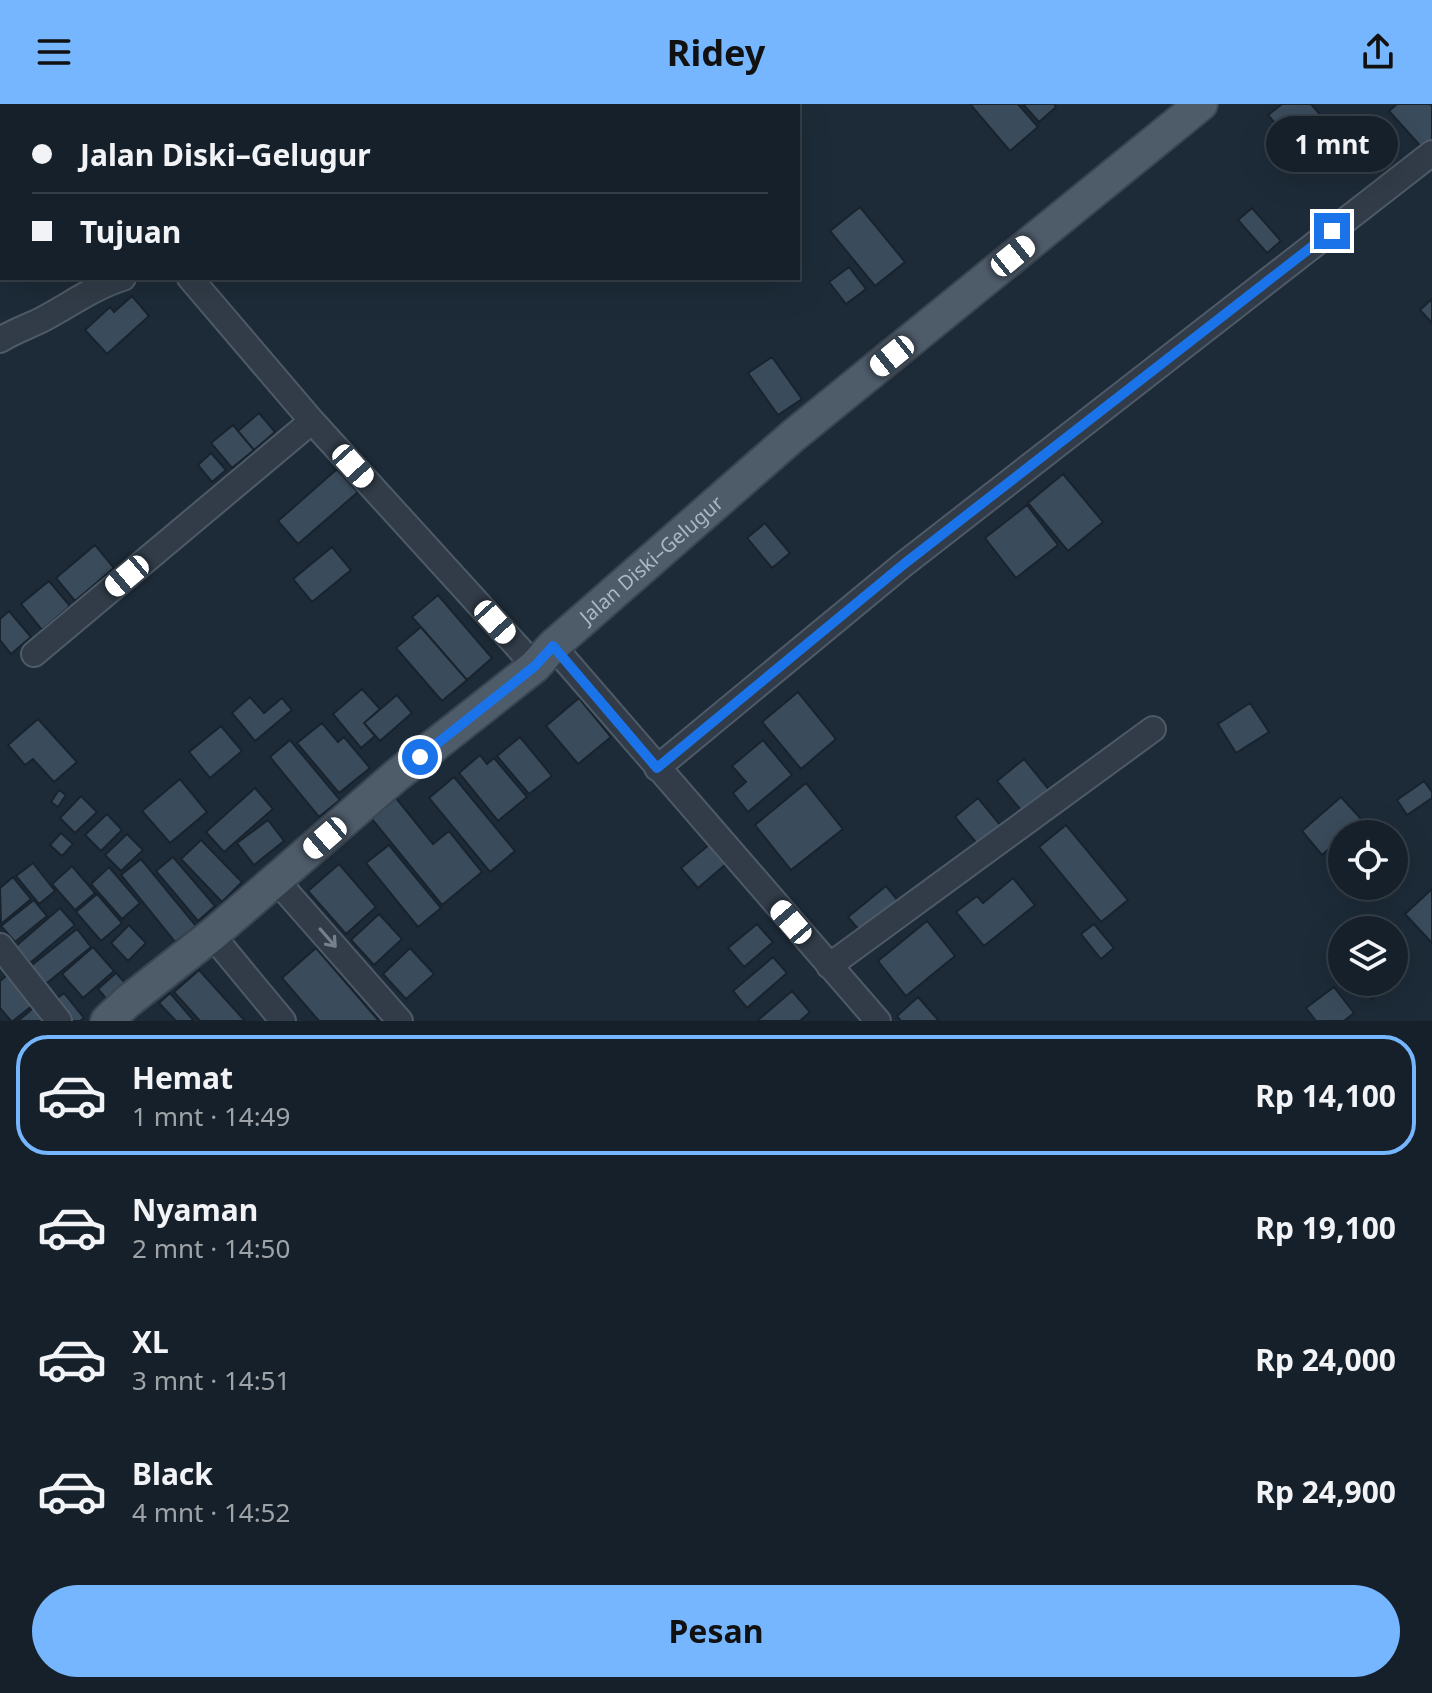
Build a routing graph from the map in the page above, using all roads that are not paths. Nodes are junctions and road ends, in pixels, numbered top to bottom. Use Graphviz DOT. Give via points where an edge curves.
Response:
graph roads {
  1 [pos="1201,104"];
  2 [pos="1432,153"];
  3 [pos="117,280"];
  4 [pos="192,280"];
  5 [pos="0,340"];
  6 [pos="312,421"];
  7 [pos="34,654"];
  8 [pos="544,656"];
  9 [pos="1153,729"];
  10 [pos="657,768"];
  11 [pos="276,880"];
  12 [pos="212,935"];
  13 [pos="0,946"];
  14 [pos="829,966"];
  15 [pos="59,1021"];
  16 [pos="107,1021"];
  17 [pos="283,1021"];
  18 [pos="400,1021"];
  19 [pos="878,1021"];
  1 -- 8 [label="main road, Jalan Diski–Gelugur" via="794,435"];
  2 -- 10 [label="street" via="904,564"];
  3 -- 5 [label="street"];
  4 -- 6 [label="street"];
  6 -- 7 [label="street"];
  6 -- 8 [label="street"];
  8 -- 10 [label="street"];
  8 -- 11 [label="main road, Jalan Diski–Gelugur"];
  9 -- 14 [label="street"];
  10 -- 14 [label="street"];
  11 -- 12 [label="main road, Jalan Diski–Gelugur"];
  11 -- 18 [label="street, one-way"];
  12 -- 16 [label="main road, Jalan Diski–Gelugur"];
  12 -- 17 [label="street"];
  13 -- 15 [label="street"];
  14 -- 19 [label="street"];
}
